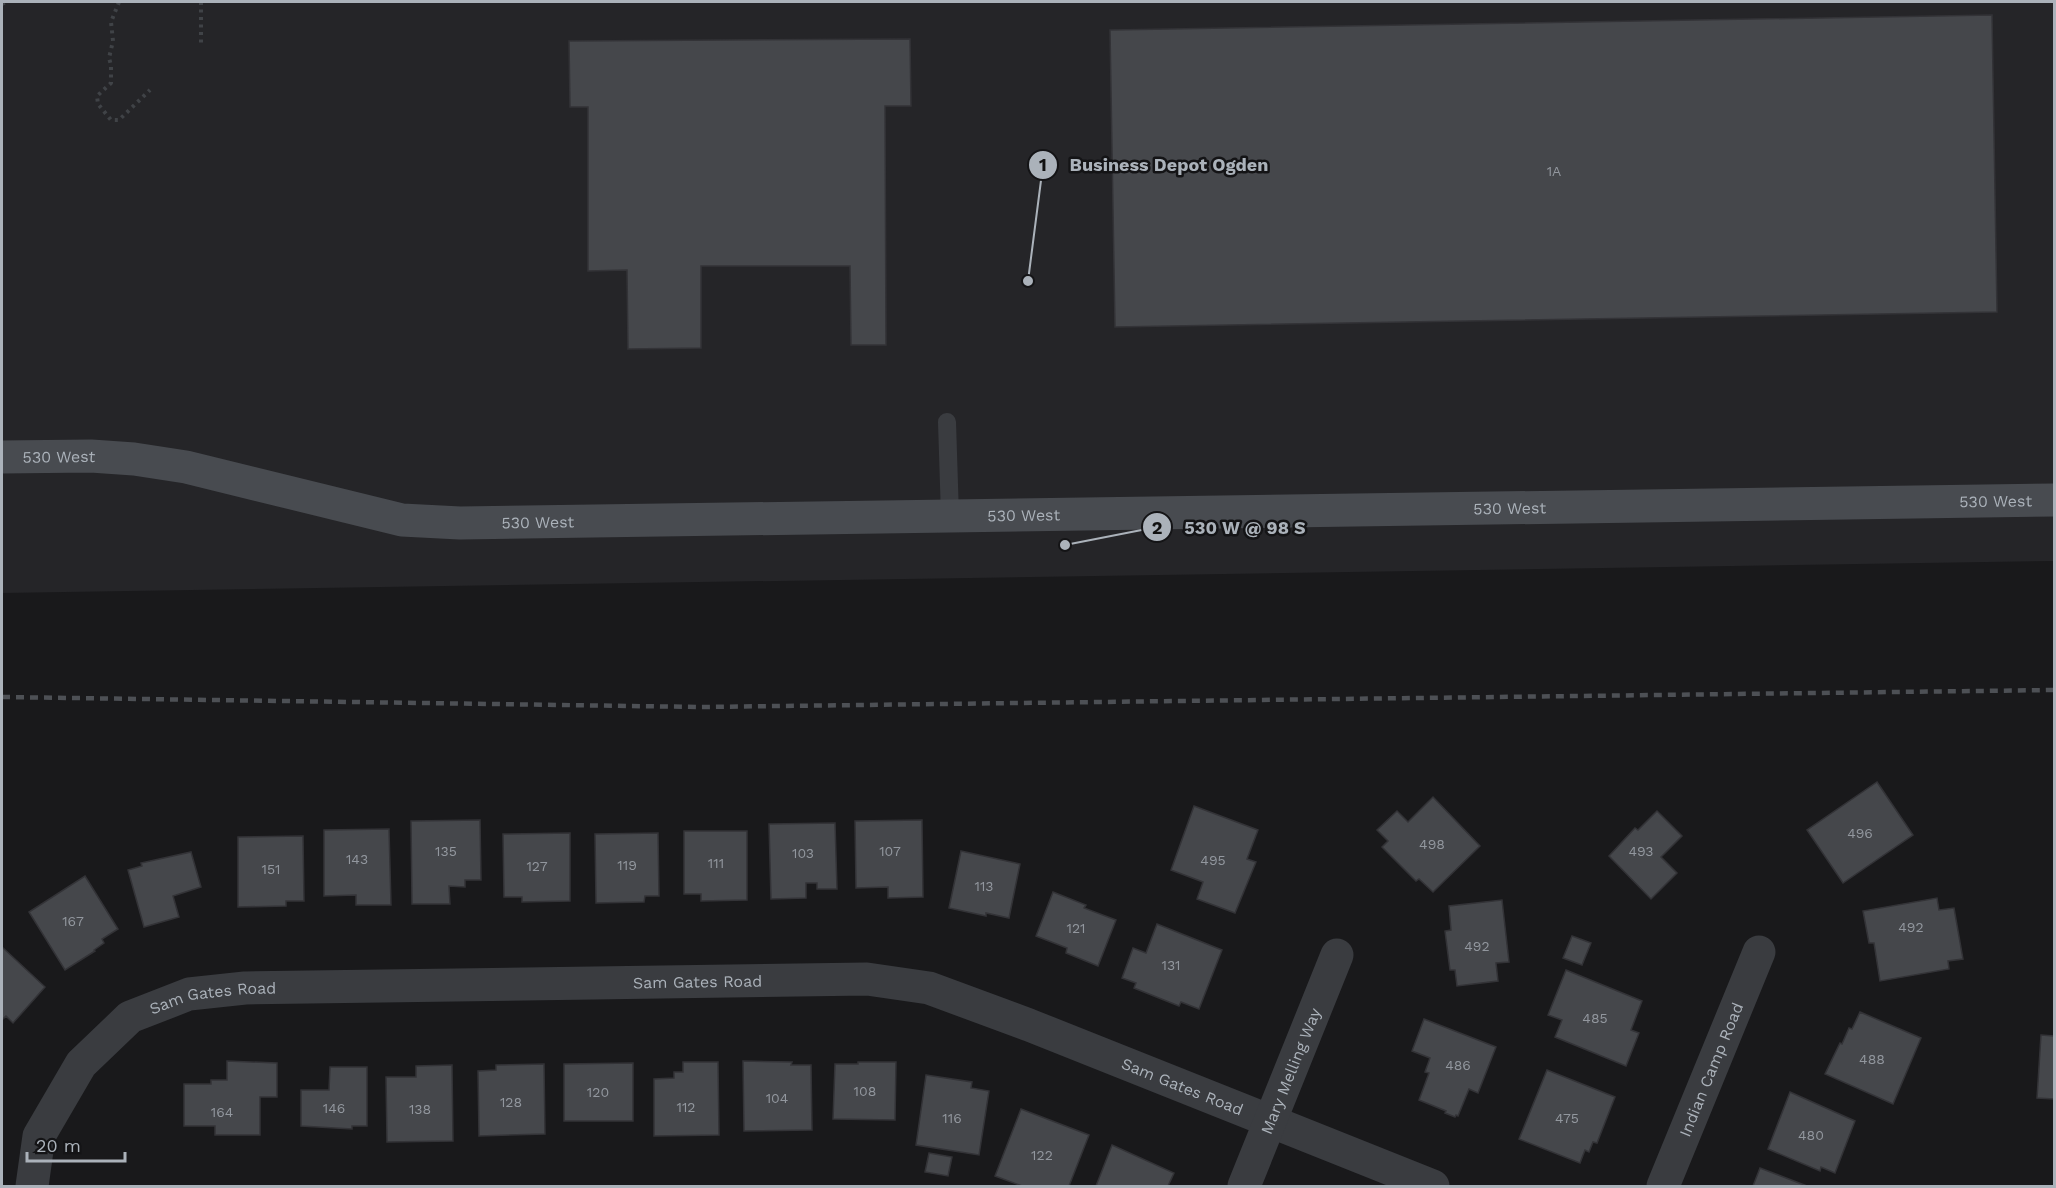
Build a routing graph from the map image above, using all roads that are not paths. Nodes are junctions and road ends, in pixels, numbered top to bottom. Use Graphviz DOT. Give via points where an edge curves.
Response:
graph roads {
  1 [pos="947,422"];
  2 [pos="2,457"];
  3 [pos="2055,500"];
  4 [pos="950,516"];
  5 [pos="1759,952"];
  6 [pos="1337,955"];
  7 [pos="1270,1122"];
  8 [pos="32,1186"];
  9 [pos="1244,1186"];
  10 [pos="1433,1186"];
  11 [pos="1663,1186"];
  1 -- 4 [label="lane"];
  2 -- 4 [label="street, 530 West" via="91,456 186,467 402,520 514,523"];
  3 -- 4 [label="street, 530 West"];
  5 -- 11 [label="street, Indian Camp Road"];
  6 -- 7 [label="street, Mary Melling Way"];
  7 -- 8 [label="street, Sam Gates Road" via="929,988 867,979 245,988 189,994 130,1017 81,1064 39,1136"];
  7 -- 9 [label="street, Mary Melling Way"];
  7 -- 10 [label="street, Sam Gates Road"];
}
